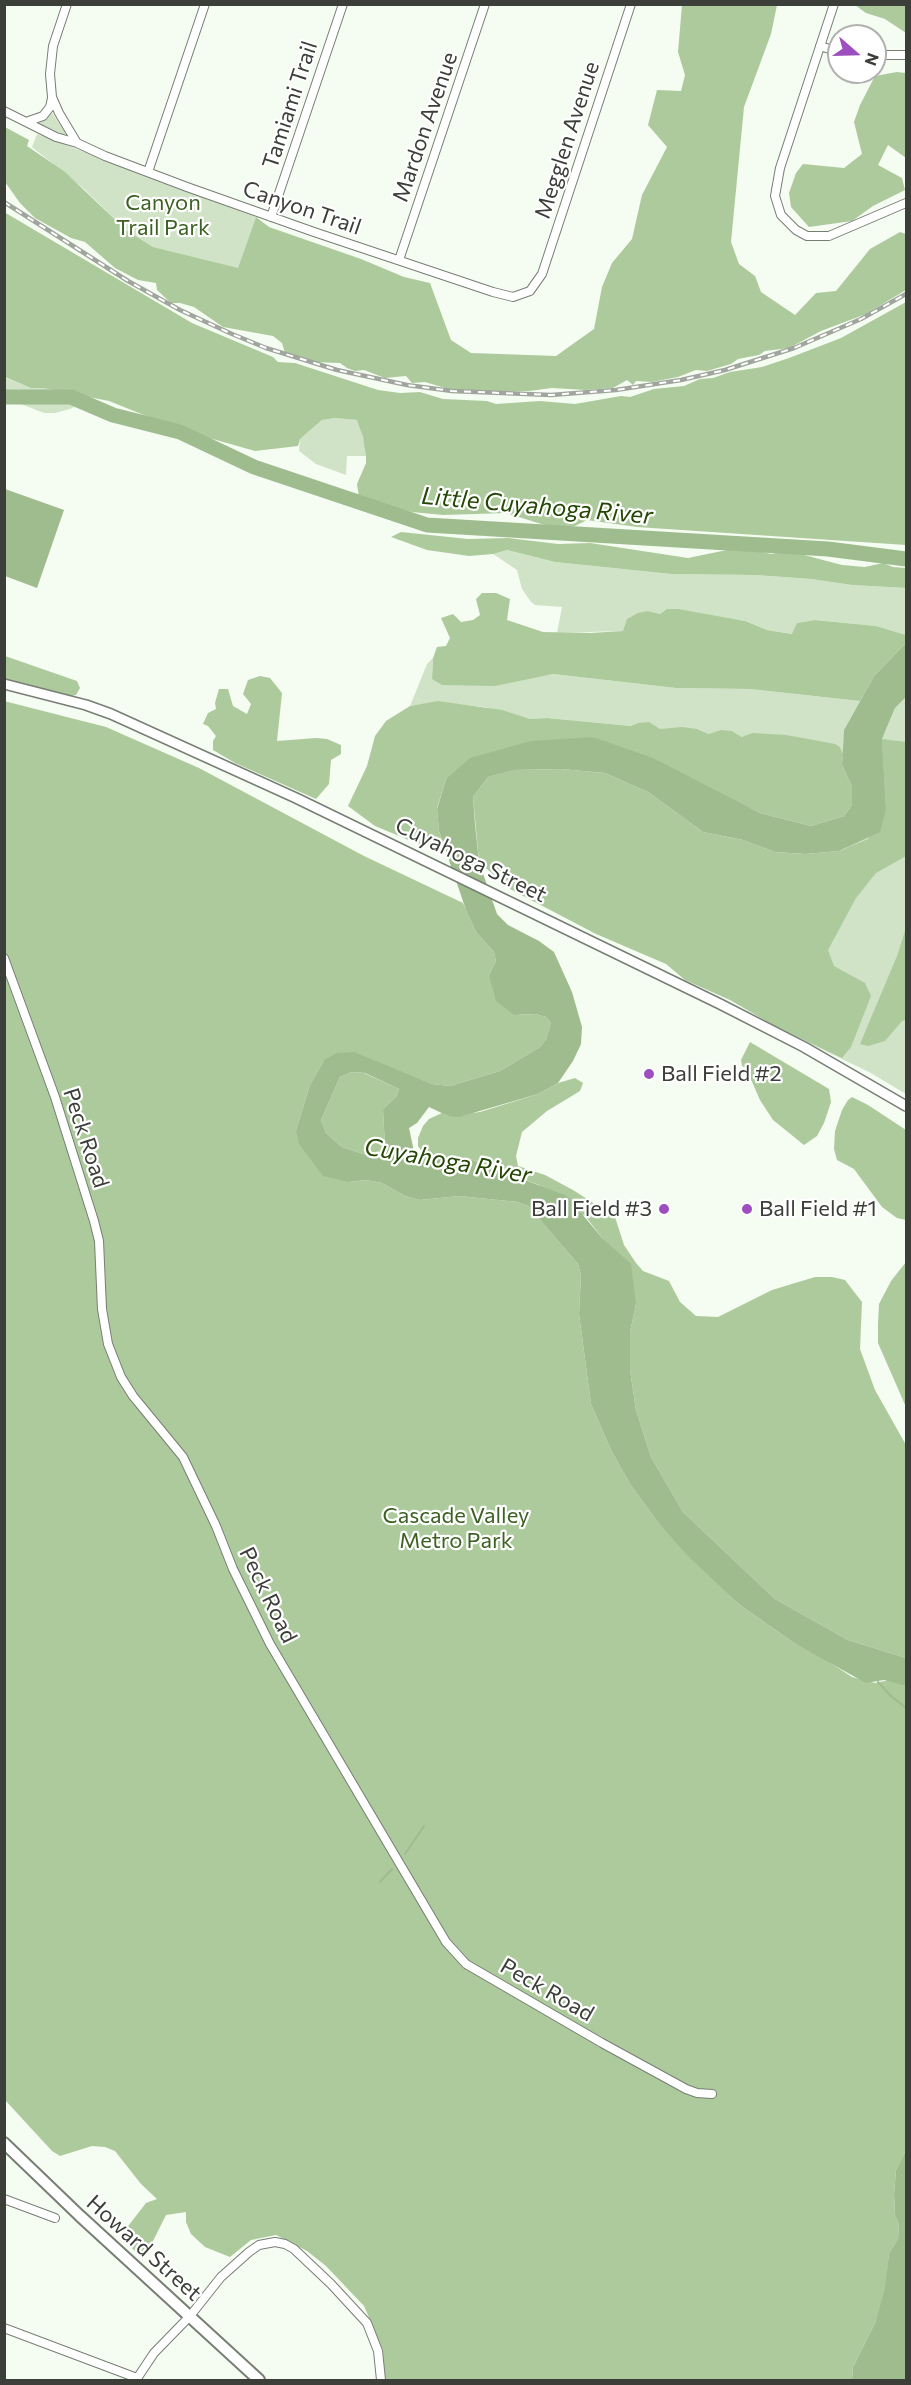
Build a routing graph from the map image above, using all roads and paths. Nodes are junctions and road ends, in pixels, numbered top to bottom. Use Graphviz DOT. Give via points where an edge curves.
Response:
graph roads {
  1 [pos="67,4"];
  2 [pos="205,4"];
  3 [pos="343,4"];
  4 [pos="485,4"];
  5 [pos="631,4"];
  6 [pos="834,4"];
  7 [pos="820,46"];
  8 [pos="827,48"];
  9 [pos="887,55"];
  10 [pos="906,55"];
  11 [pos="52,97"];
  12 [pos="4,111"];
  13 [pos="25,122"];
  14 [pos="77,143"];
  15 [pos="148,172"];
  16 [pos="906,203"];
  17 [pos="271,217"];
  18 [pos="399,260"];
  19 [pos="534,285"];
  20 [pos="4,684"];
  21 [pos="4,958"];
  22 [pos="906,1106"];
  23 [pos="712,2094"];
  24 [pos="5,2144"];
  25 [pos="4,2199"];
  26 [pos="55,2217"];
  27 [pos="190,2316"];
  28 [pos="4,2328"];
  29 [pos="136,2379"];
  30 [pos="259,2380"];
  31 [pos="381,2380"];
  1 -- 11 [label="street" via="51,53"];
  2 -- 15 [label="street"];
  3 -- 17 [label="street, Tamiami Trail"];
  4 -- 18 [label="street, Mardon Avenue"];
  5 -- 19 [label="street, Megglen Avenue" via="542,274"];
  6 -- 7 [label="street"];
  7 -- 8 [label="street"];
  7 -- 16 [label="street" via="776,185 777,204 788,224 807,236 829,236"];
  9 -- 10 [label="street"];
  11 -- 13 [label="street" via="43,116"];
  11 -- 14 [label="street"];
  12 -- 13 [label="street, Canyon Trail"];
  13 -- 14 [label="street, Canyon Trail"];
  14 -- 15 [label="street, Canyon Trail"];
  15 -- 17 [label="street, Canyon Trail"];
  17 -- 18 [label="street, Canyon Trail"];
  18 -- 19 [label="street, Canyon Trail" via="506,296 521,295"];
  20 -- 22 [label="street, Cuyahoga Street" via="111,714 296,798 804,1047"];
  21 -- 23 [label="street, Peck Road" via="55,1097 94,1221 108,1344 121,1377 183,1457 264,1634 446,1942 466,1964 602,2043 686,2089"];
  24 -- 27 [label="main road, Howard Street"];
  25 -- 26 [label="street"];
  27 -- 29 [label="street" via="154,2353"];
  27 -- 30 [label="main road, Howard Street"];
  27 -- 31 [label="street" via="242,2256 267,2242 282,2243 294,2249 367,2323 378,2351"];
  28 -- 29 [label="street"];
}
